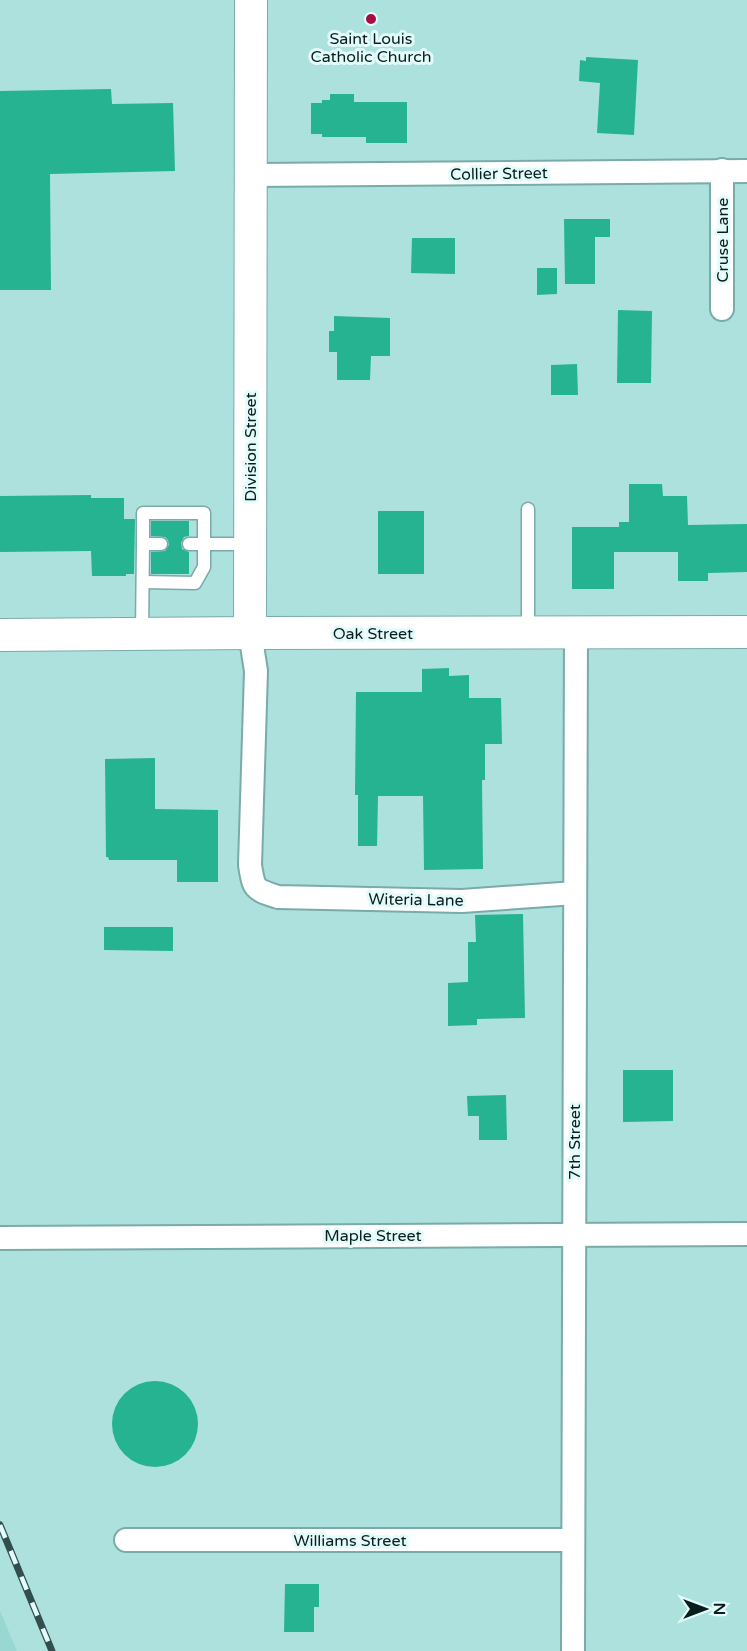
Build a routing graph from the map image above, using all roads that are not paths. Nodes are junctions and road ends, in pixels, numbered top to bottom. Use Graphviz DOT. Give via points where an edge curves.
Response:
graph roads {
  1 [pos="251,0"];
  2 [pos="722,170"];
  3 [pos="747,171"];
  4 [pos="251,175"];
  5 [pos="722,309"];
  6 [pos="528,509"];
  7 [pos="143,544"];
  8 [pos="161,544"];
  9 [pos="189,544"];
  10 [pos="204,544"];
  11 [pos="250,544"];
  12 [pos="143,582"];
  13 [pos="747,632"];
  14 [pos="250,633"];
  15 [pos="528,633"];
  16 [pos="576,633"];
  17 [pos="142,634"];
  18 [pos="0,635"];
  19 [pos="258,891"];
  20 [pos="575,893"];
  21 [pos="574,1234"];
  22 [pos="747,1234"];
  23 [pos="0,1238"];
  24 [pos="126,1540"];
  25 [pos="573,1540"];
  26 [pos="573,1651"];
  1 -- 4 [label="main road, Division Street"];
  2 -- 3 [label="street, Collier Street"];
  2 -- 4 [label="street, Collier Street"];
  2 -- 5 [label="street, Cruse Lane"];
  4 -- 11 [label="main road, Division Street"];
  6 -- 15 [label="lane"];
  7 -- 8 [label="lane"];
  7 -- 10 [label="lane" via="143,513 204,513"];
  7 -- 12 [label="lane"];
  9 -- 10 [label="lane"];
  10 -- 11 [label="lane"];
  10 -- 12 [label="lane" via="204,567 195,583"];
  11 -- 14 [label="main road, Division Street"];
  12 -- 17 [label="lane"];
  13 -- 16 [label="main road, Oak Street"];
  14 -- 15 [label="main road, Oak Street"];
  14 -- 17 [label="main road, Oak Street"];
  14 -- 19 [label="street, Division Street" via="256,671 250,865"];
  15 -- 16 [label="main road, Oak Street"];
  16 -- 20 [label="street, 7th Street"];
  17 -- 18 [label="main road, Oak Street"];
  19 -- 20 [label="street, Witeria Lane" via="278,897 462,901"];
  20 -- 21 [label="street, 7th Street"];
  21 -- 22 [label="street, Maple Street"];
  21 -- 23 [label="street, Maple Street"];
  21 -- 25 [label="street, 7th Street"];
  24 -- 25 [label="street, Williams Street"];
  25 -- 26 [label="street, 7th Street"];
}
